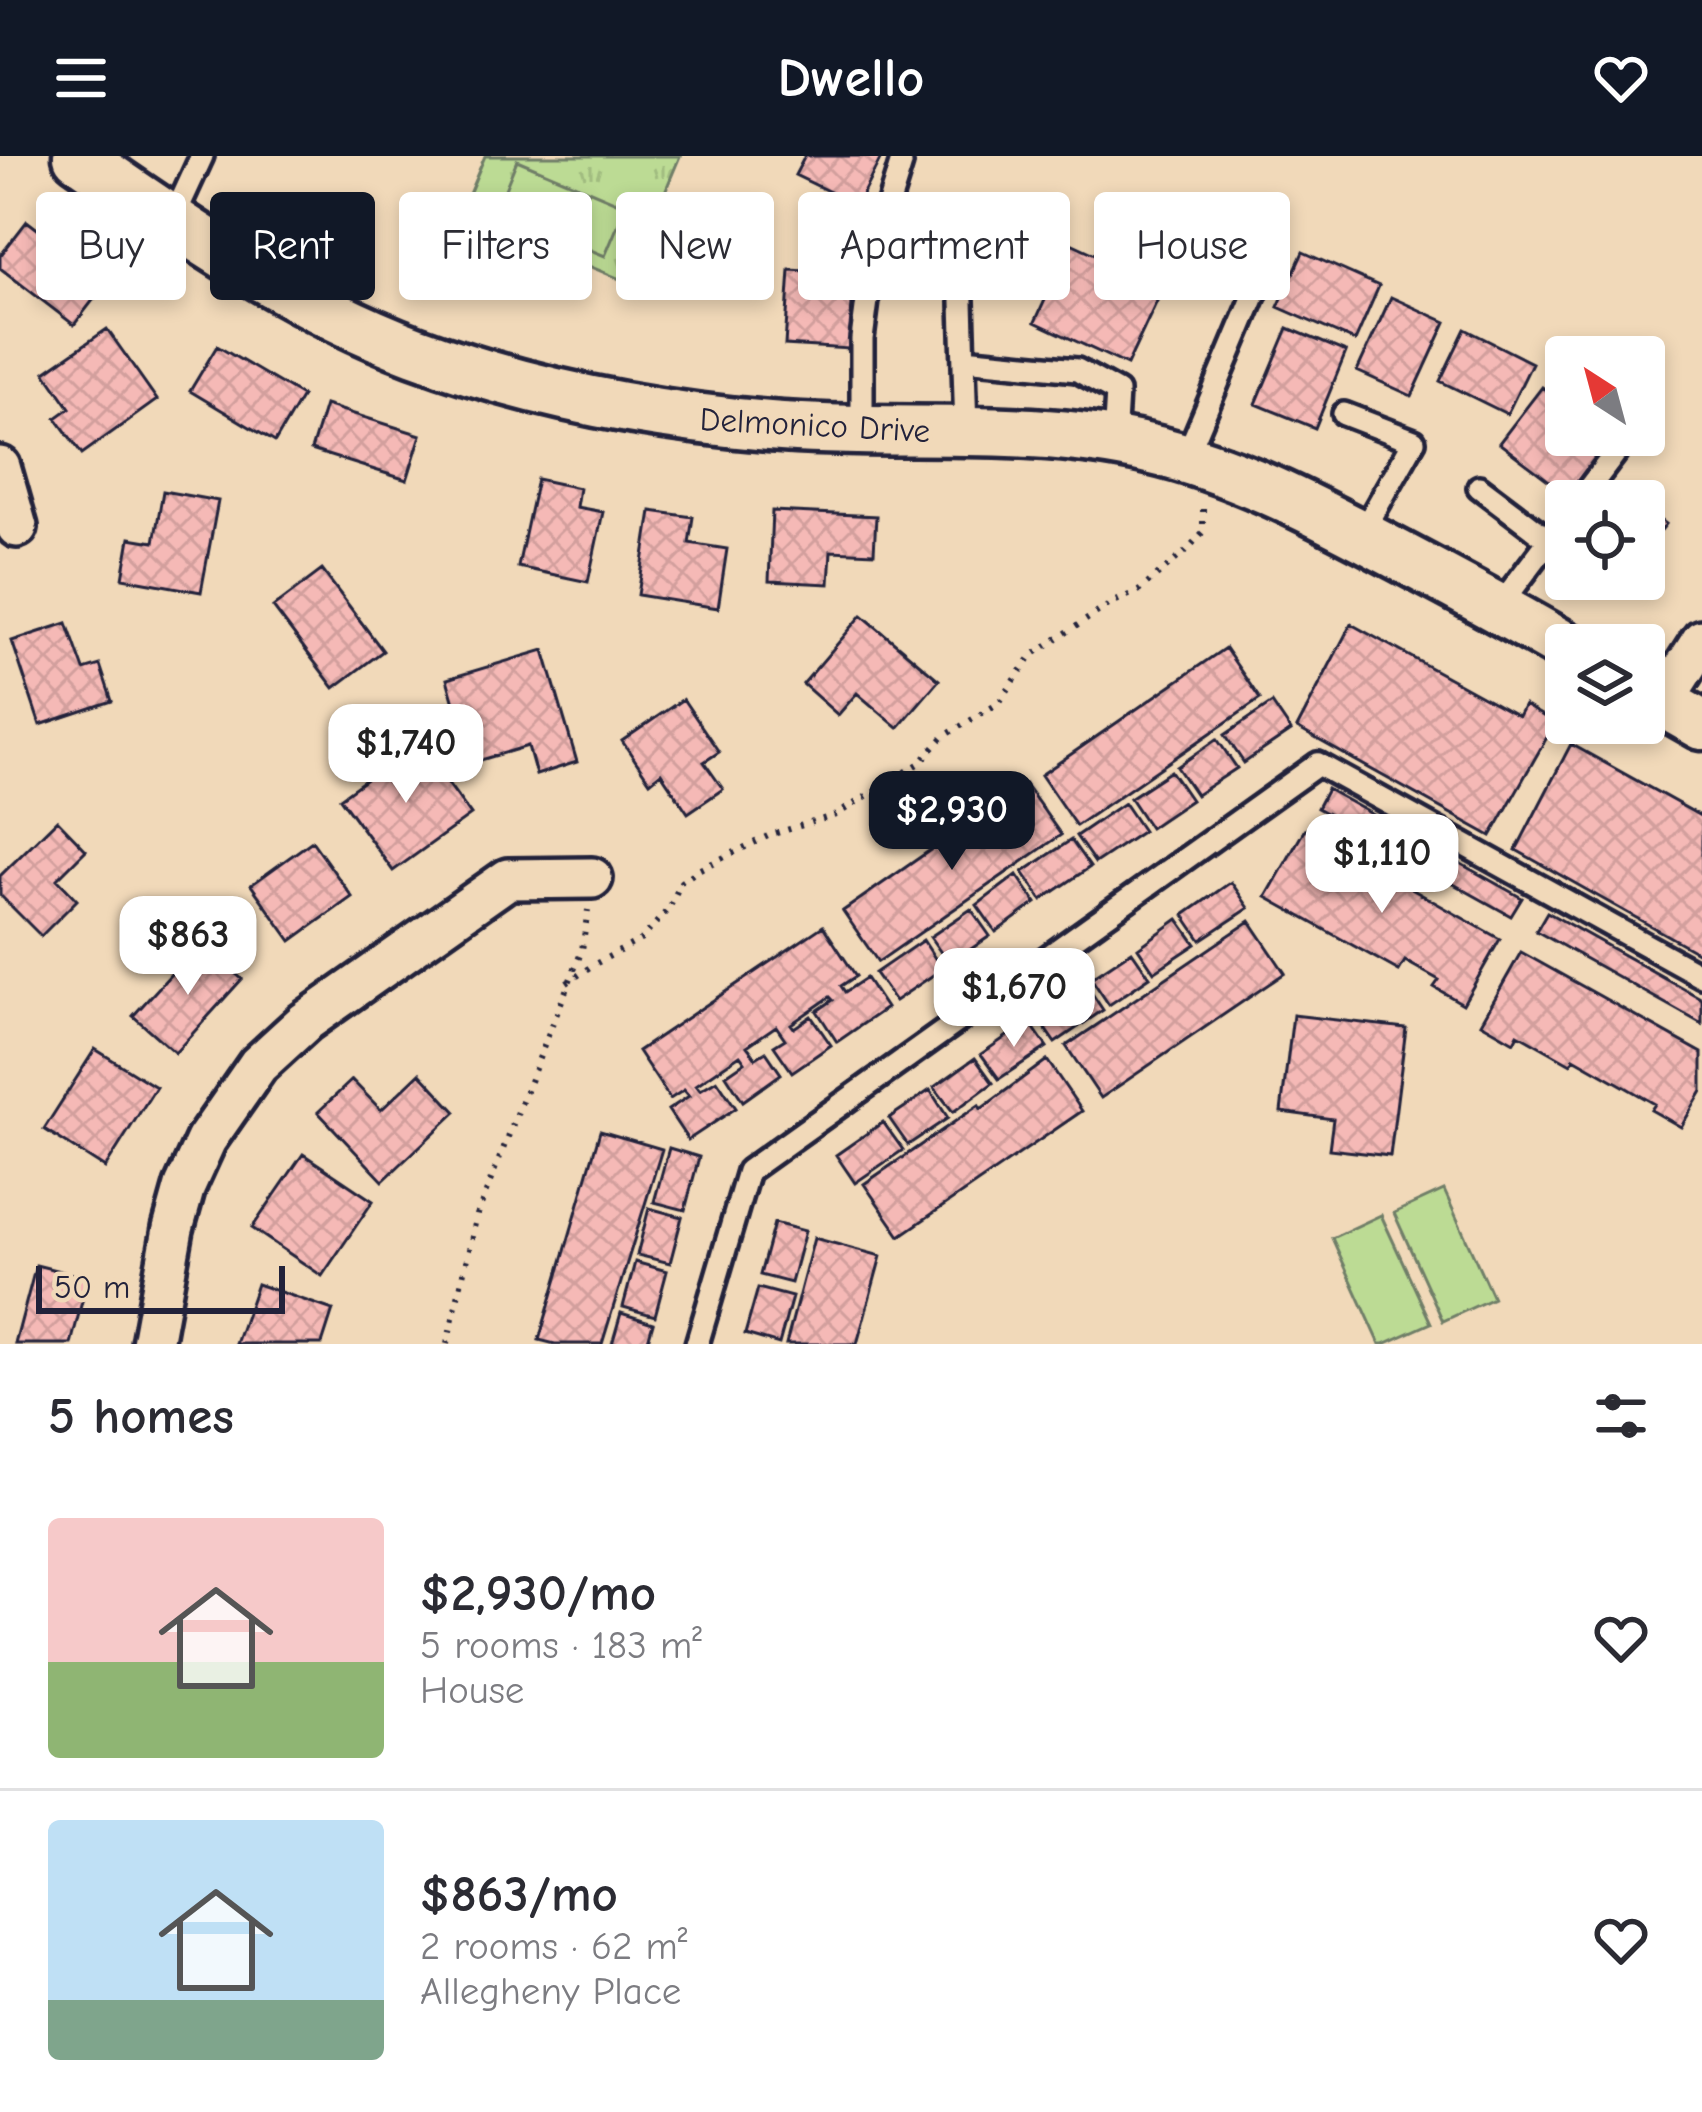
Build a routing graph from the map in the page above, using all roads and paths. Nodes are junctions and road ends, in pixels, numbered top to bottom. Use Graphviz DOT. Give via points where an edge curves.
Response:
graph roads {
  1 [pos="78,156"];
  2 [pos="202,156"];
  3 [pos="901,164"];
  4 [pos="130,192"];
  5 [pos="185,192"];
  6 [pos="186,229"];
  7 [pos="962,300"];
  8 [pos="1256,300"];
  9 [pos="964,359"];
  10 [pos="1344,414"];
  11 [pos="862,428"];
  12 [pos="966,431"];
  13 [pos="1114,442"];
  14 [pos="1613,456"];
  15 [pos="0,467"];
  16 [pos="1595,480"];
  17 [pos="1194,481"];
  18 [pos="1479,487"];
  19 [pos="17,527"];
  20 [pos="1360,535"];
  21 [pos="1545,536"];
  22 [pos="1545,547"];
  23 [pos="1498,608"];
  24 [pos="1545,635"];
  25 [pos="1702,640"];
  26 [pos="1669,707"];
  27 [pos="592,878"];
  28 [pos="1702,976"];
  29 [pos="567,983"];
  30 [pos="152,1344"];
  31 [pos="447,1344"];
  32 [pos="697,1344"];
  1 -- 4 [label="street, Delmonico Drive"];
  2 -- 5 [label="lane"];
  3 -- 11 [label="lane" via="872,255"];
  6 -- 11 [label="street, Delmonico Drive" via="334,314 521,386 672,416"];
  7 -- 9 [label="lane"];
  8 -- 17 [label="lane"];
  9 -- 12 [label="lane"];
  9 -- 13 [label="lane" via="1077,370 1117,392"];
  10 -- 20 [label="lane" via="1414,441"];
  11 -- 12 [label="street, Delmonico Drive"];
  12 -- 13 [label="street, Delmonico Drive"];
  13 -- 17 [label="street, Delmonico Drive"];
  14 -- 16 [label="lane"];
  15 -- 19 [label="street"];
  17 -- 20 [label="street, Delmonico Drive" via="1278,492"];
  17 -- 29 [label="path" via="1203,532 1140,590 1032,655 999,704 836,815 700,869 681,882 642,939"];
  18 -- 21 [label="lane"];
  20 -- 23 [label="street, Delmonico Drive"];
  22 -- 23 [label="lane"];
  23 -- 24 [label="street, Delmonico Drive"];
  25 -- 26 [label="street"];
  27 -- 29 [label="path" via="582,950"];
  27 -- 30 [label="street" via="508,879 305,1022 258,1065 185,1186"];
  28 -- 32 [label="lane" via="1318,764 748,1171"];
  29 -- 31 [label="path" via="476,1215"];
}
